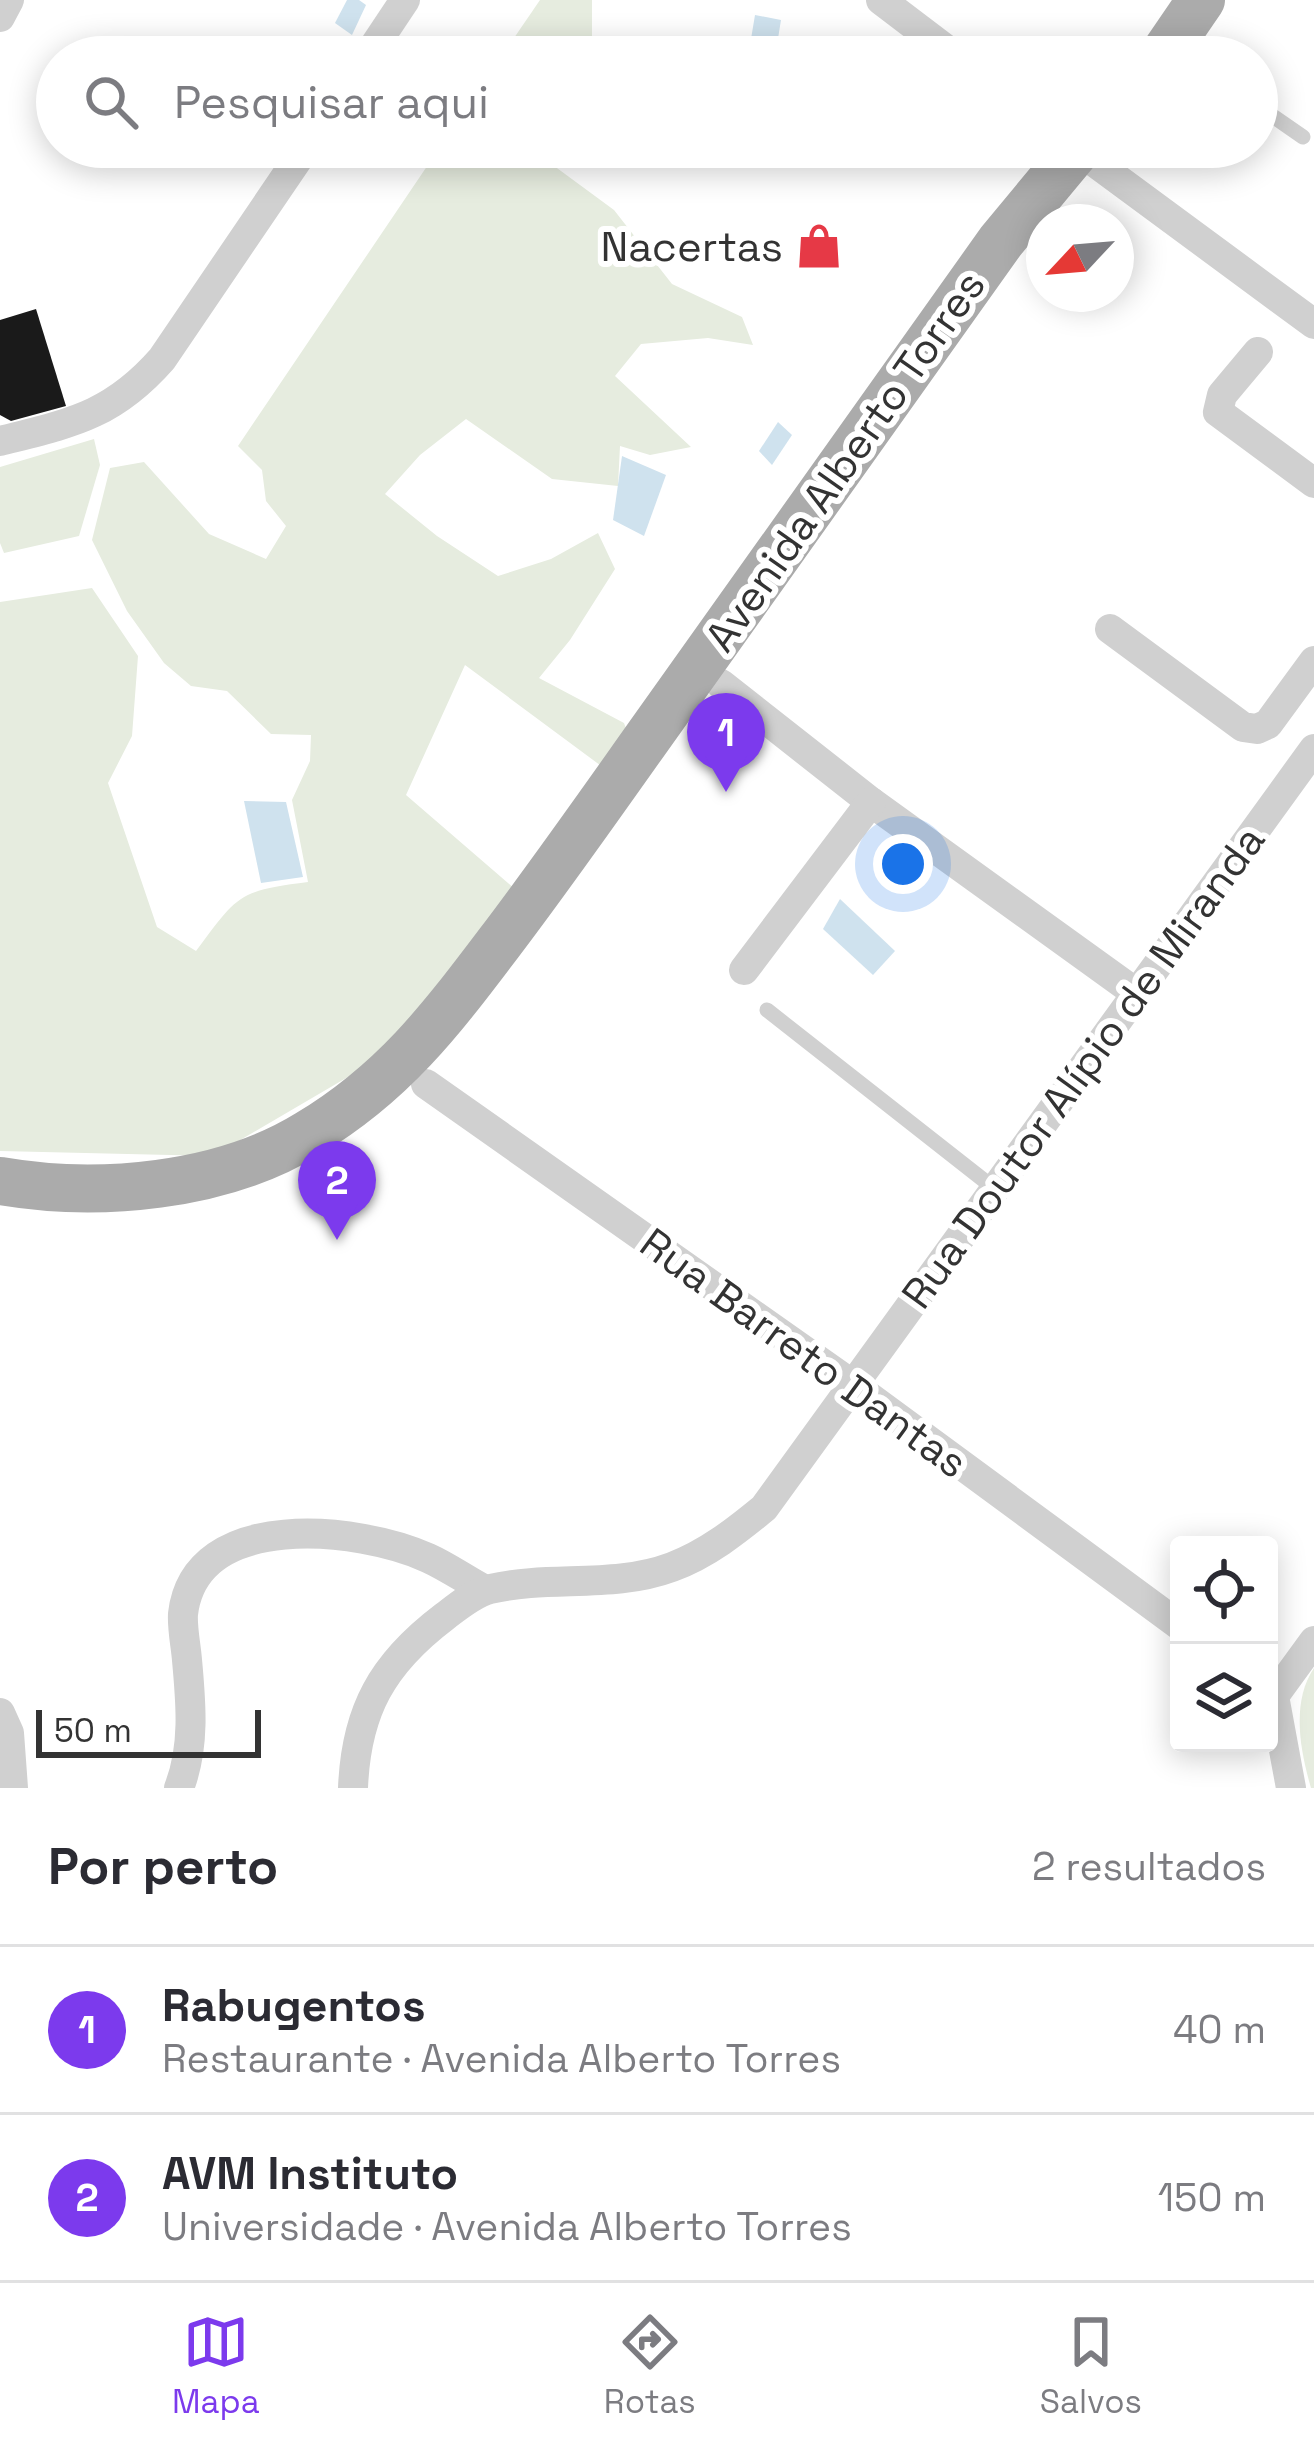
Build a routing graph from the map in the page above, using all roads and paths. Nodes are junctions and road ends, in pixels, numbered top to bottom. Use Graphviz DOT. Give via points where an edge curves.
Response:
graph roads {
  1 [pos="9,0"];
  2 [pos="405,0"];
  3 [pos="880,0"];
  4 [pos="1201,0"];
  5 [pos="0,17"];
  6 [pos="381,36"];
  7 [pos="928,36"];
  8 [pos="1183,36"];
  9 [pos="1278,120"];
  10 [pos="1303,137"];
  11 [pos="292,168"];
  12 [pos="1072,168"];
  13 [pos="1081,168"];
  14 [pos="1110,168"];
  15 [pos="1065,204"];
  16 [pos="1026,264"];
  17 [pos="1314,324"];
  18 [pos="1258,352"];
  19 [pos="0,441"];
  20 [pos="1314,483"];
  21 [pos="1110,629"];
  22 [pos="1314,661"];
  23 [pos="721,684"];
  24 [pos="1314,749"];
  25 [pos="871,802"];
  26 [pos="744,970"];
  27 [pos="1136,993"];
  28 [pos="766,1010"];
  29 [pos="426,1084"];
  30 [pos="0,1181"];
  31 [pos="995,1189"];
  32 [pos="0,1214"];
  33 [pos="853,1385"];
  34 [pos="485,1590"];
  35 [pos="1170,1618"];
  36 [pos="1314,1641"];
  37 [pos="1278,1686"];
  38 [pos="0,1713"];
  39 [pos="1278,1722"];
  40 [pos="14,1788"];
  41 [pos="179,1788"];
  42 [pos="353,1788"];
  43 [pos="1292,1788"];
  1 -- 5 [label="street"];
  2 -- 6 [label="street"];
  3 -- 7 [label="street"];
  4 -- 8 [label="main road"];
  9 -- 10 [label="lane"];
  11 -- 19 [label="street" via="135,390 98,412"];
  12 -- 30 [label="main road, Avenida Alberto Torres" via="1001,242 534,897 393,1073 306,1136 232,1167 162,1185"];
  13 -- 15 [label="main road"];
  14 -- 17 [label="street"];
  16 -- 23 [label="main road, Avenida Alberto Torres"];
  18 -- 20 [label="street" via="1222,395 1218,412"];
  21 -- 22 [label="street" via="1244,728 1268,724"];
  23 -- 25 [label="street"];
  23 -- 29 [label="main road, Avenida Alberto Torres"];
  24 -- 27 [label="street, Rua Doutor Alípio de Miranda"];
  25 -- 26 [label="street"];
  25 -- 27 [label="street"];
  27 -- 31 [label="street, Rua Doutor Alípio de Miranda"];
  28 -- 31 [label="lane"];
  29 -- 32 [label="main road, Avenida Alberto Torres" via="335,1154 234,1201 127,1218"];
  29 -- 33 [label="street, Rua Barreto Dantas"];
  31 -- 33 [label="street, Rua Doutor Alípio de Miranda"];
  33 -- 34 [label="street, Rua Doutor Alípio de Miranda" via="764,1508 720,1543 672,1568 610,1582"];
  33 -- 35 [label="street, Rua Barreto Dantas"];
  34 -- 41 [label="street" via="428,1557 351,1538 251,1538 223,1551 195,1576 183,1614 190,1759"];
  34 -- 42 [label="street" via="428,1629 382,1677 355,1744"];
  36 -- 37 [label="street"];
  38 -- 40 [label="street"];
  39 -- 43 [label="street"];
}
